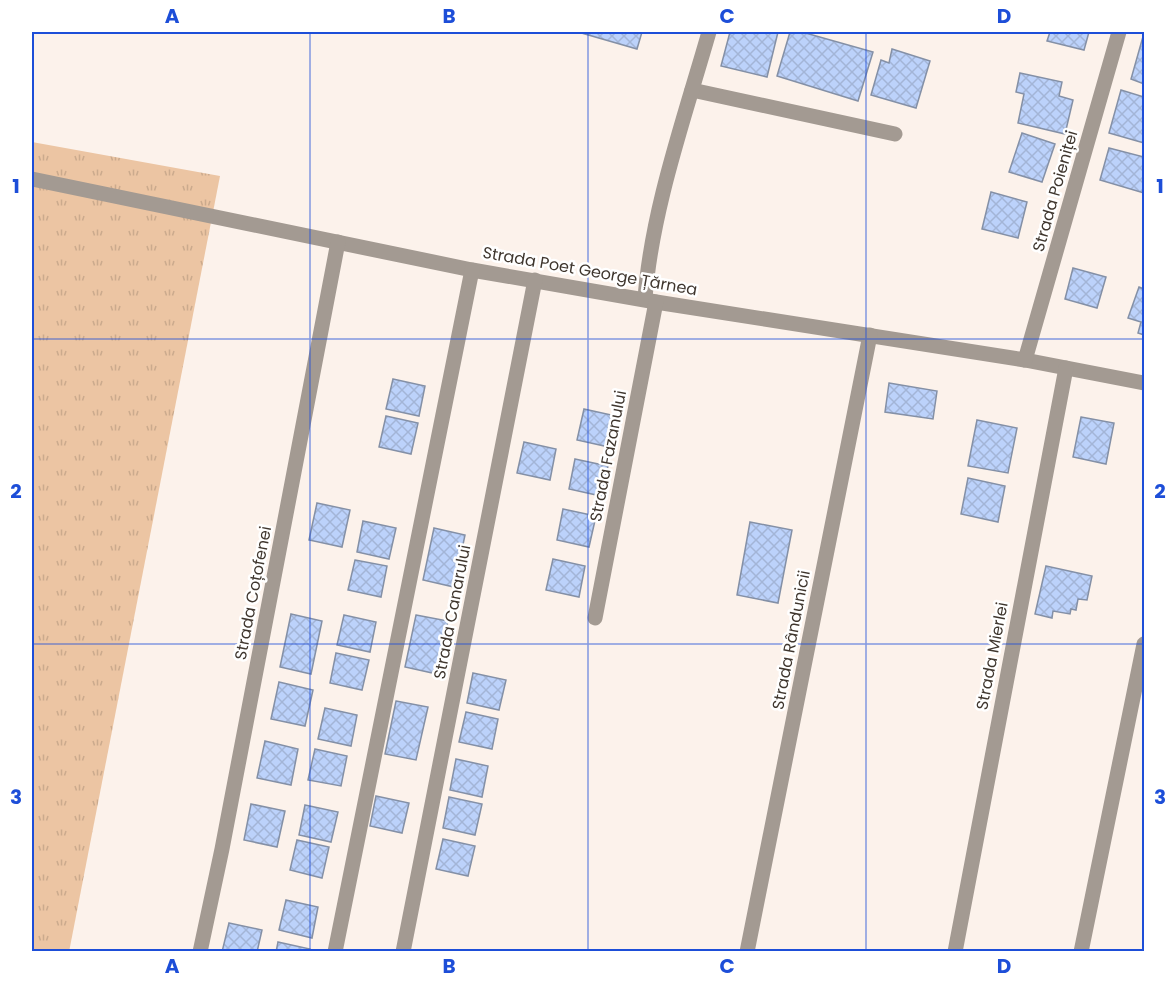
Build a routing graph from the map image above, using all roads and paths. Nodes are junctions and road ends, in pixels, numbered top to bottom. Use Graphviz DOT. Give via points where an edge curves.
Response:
graph roads {
  1 [pos="709,32"];
  2 [pos="1119,32"];
  3 [pos="692,90"];
  4 [pos="895,134"];
  5 [pos="32,179"];
  6 [pos="338,242"];
  7 [pos="472,270"];
  8 [pos="536,280"];
  9 [pos="650,300"];
  10 [pos="870,336"];
  11 [pos="1025,360"];
  12 [pos="1066,368"];
  13 [pos="1144,383"];
  14 [pos="595,618"];
  15 [pos="1144,644"];
  16 [pos="200,951"];
  17 [pos="335,951"];
  18 [pos="403,951"];
  19 [pos="747,951"];
  20 [pos="955,951"];
  21 [pos="1081,951"];
  1 -- 3 [label="street, Strada Fazanului"];
  2 -- 11 [label="street, Strada Poieniței"];
  3 -- 4 [label="street"];
  3 -- 9 [label="street, Strada Fazanului" via="647,266"];
  5 -- 6 [label="street, Strada Poet George Țărnea"];
  6 -- 7 [label="street, Strada Poet George Țărnea"];
  6 -- 16 [label="street, Strada Coțofenei"];
  7 -- 8 [label="street, Strada Poet George Țărnea"];
  7 -- 17 [label="street"];
  8 -- 9 [label="street, Strada Poet George Țărnea"];
  8 -- 18 [label="street, Strada Canarului"];
  9 -- 10 [label="street, Strada Poet George Țărnea"];
  9 -- 14 [label="street, Strada Fazanului"];
  10 -- 11 [label="street, Strada Poet George Țărnea"];
  10 -- 19 [label="street, Strada Rândunicii"];
  11 -- 12 [label="street, Strada Poet George Țărnea"];
  12 -- 13 [label="street, Strada Poet George Țărnea"];
  12 -- 20 [label="street, Strada Mierlei"];
  15 -- 21 [label="street"];
}
